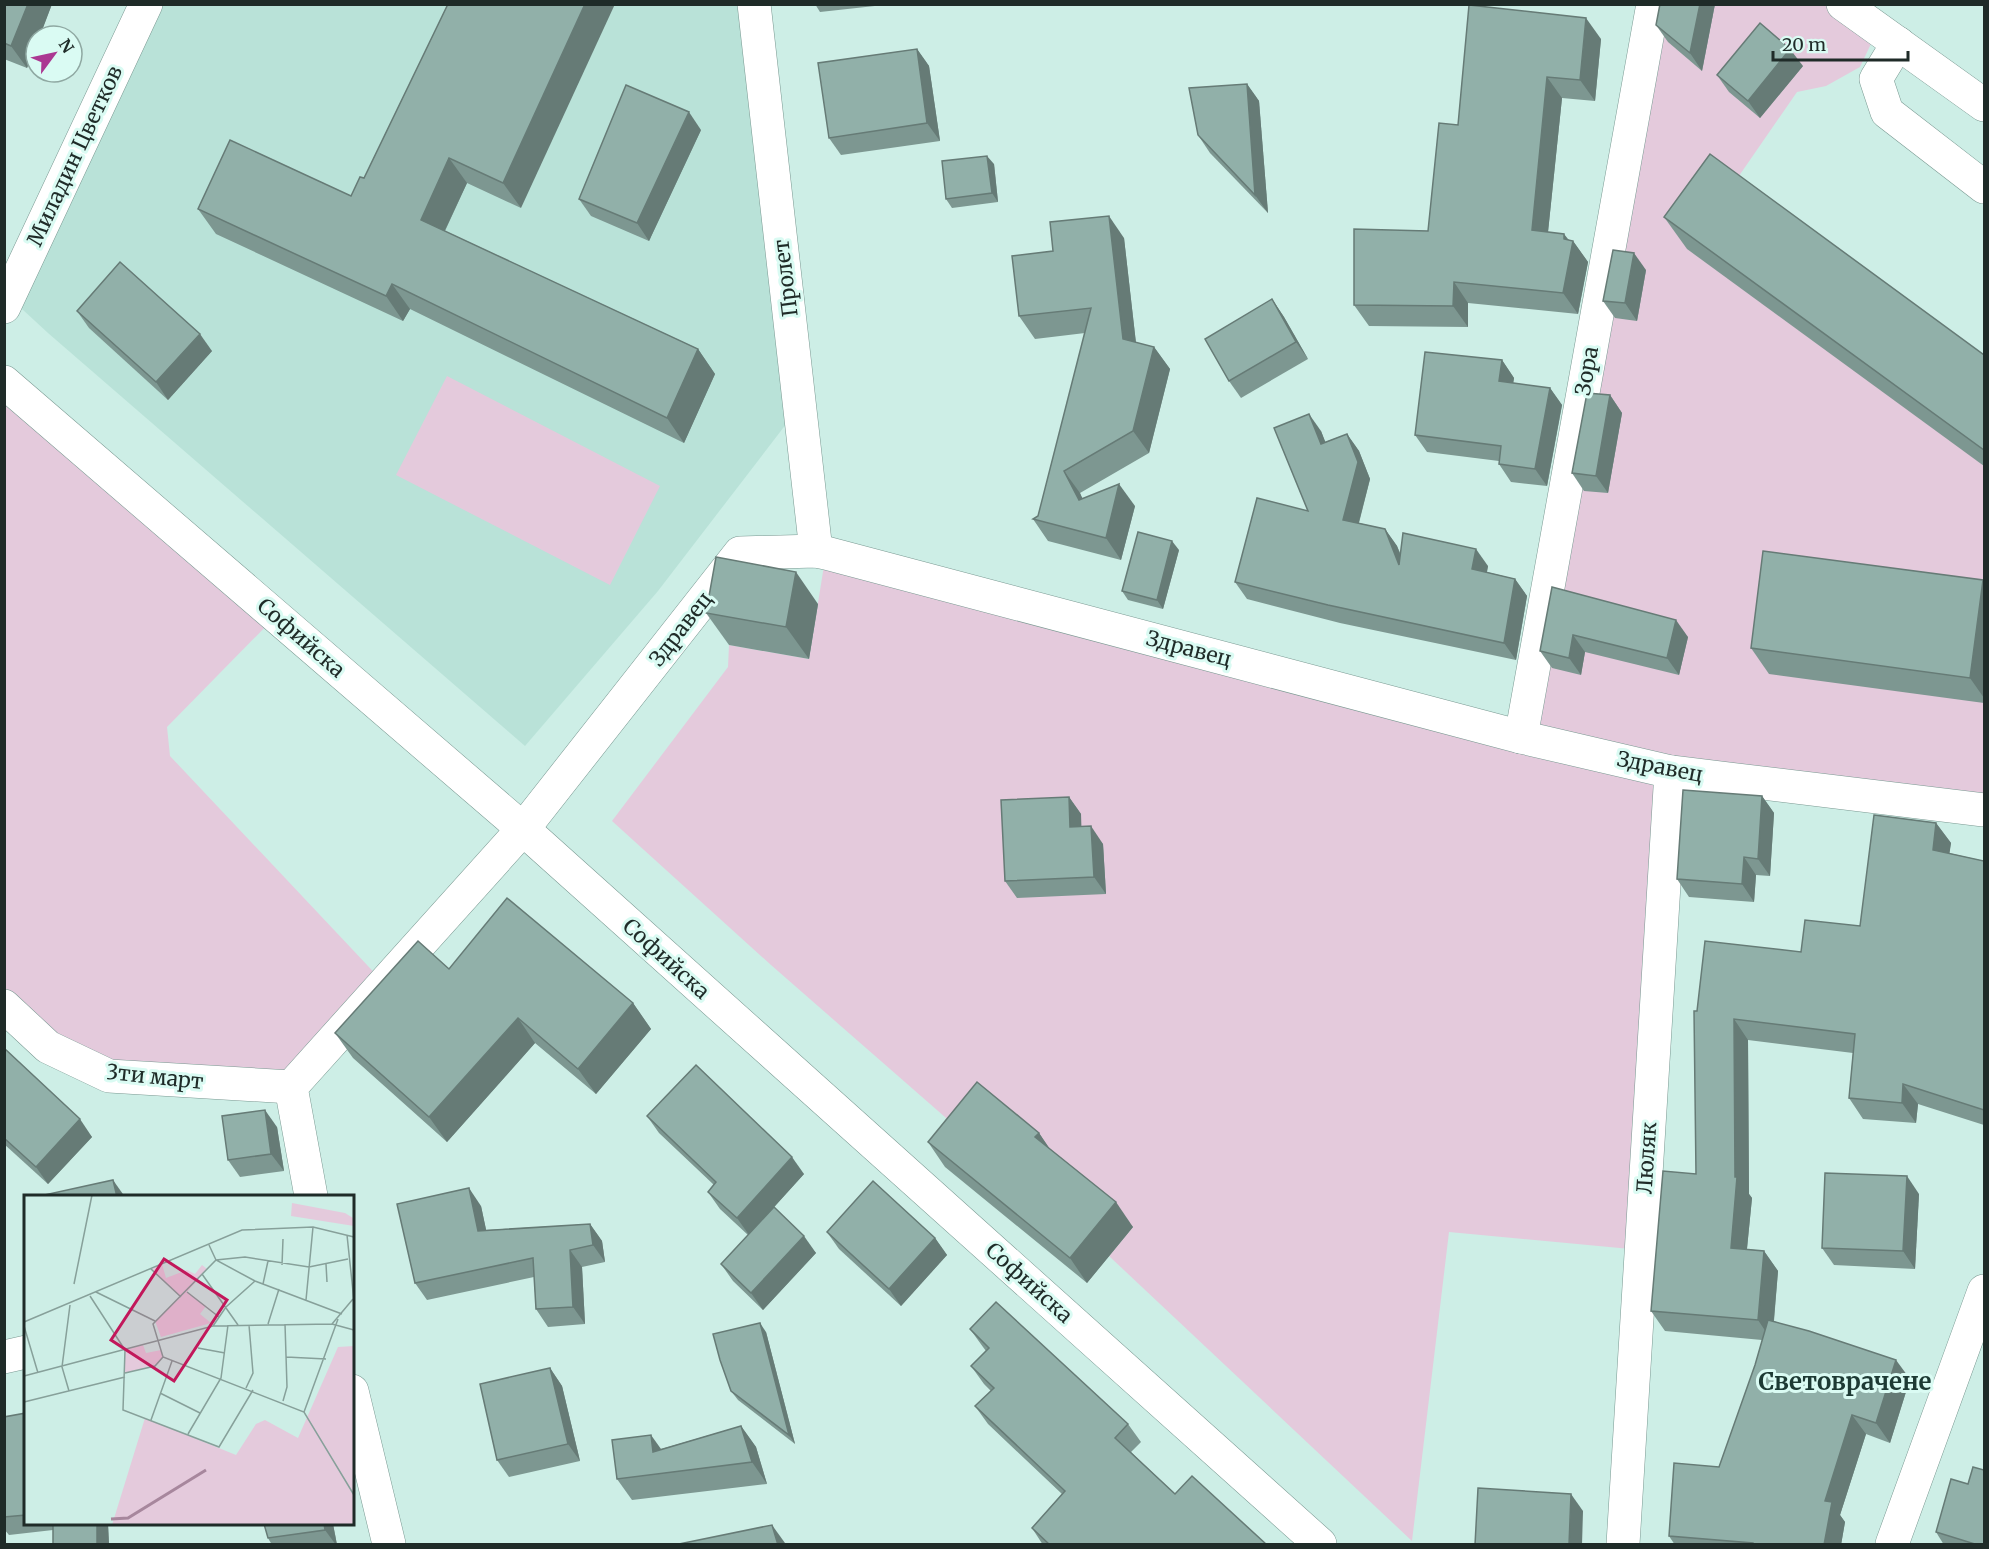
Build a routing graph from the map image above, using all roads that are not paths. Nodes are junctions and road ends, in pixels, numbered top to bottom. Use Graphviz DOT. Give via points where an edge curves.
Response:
graph roads {
  1 [pos="146,4"];
  2 [pos="754,4"];
  3 [pos="1653,4"];
  4 [pos="1843,4"];
  5 [pos="1898,43"];
  6 [pos="1984,105"];
  7 [pos="1984,187"];
  8 [pos="4,307"];
  9 [pos="4,382"];
  10 [pos="816,551"];
  11 [pos="1521,737"];
  12 [pos="1671,772"];
  13 [pos="1984,810"];
  14 [pos="523,829"];
  15 [pos="4,1006"];
  16 [pos="291,1088"];
  17 [pos="311,1195"];
  18 [pos="1984,1291"];
  19 [pos="24,1352"];
  20 [pos="4,1357"];
  21 [pos="354,1399"];
  22 [pos="389,1545"];
  23 [pos="1320,1545"];
  24 [pos="1623,1545"];
  25 [pos="1892,1545"];
  1 -- 8 [label="street, Миладин Цветков"];
  2 -- 10 [label="street, Пролет"];
  3 -- 11 [label="street, Зора"];
  4 -- 5 [label="street"];
  5 -- 6 [label="street"];
  5 -- 7 [label="street" via="1876,79 1887,112"];
  9 -- 14 [label="street, Софийска"];
  10 -- 11 [label="street, Здравец"];
  10 -- 14 [label="street, Здравец" via="740,553"];
  11 -- 12 [label="street, Здравец"];
  12 -- 13 [label="street, Здравец"];
  12 -- 24 [label="street, Люляк"];
  14 -- 16 [label="street"];
  14 -- 23 [label="street, Софийска"];
  15 -- 16 [label="street, 3ти март" via="48,1047 109,1076"];
  16 -- 17 [label="street"];
  18 -- 25 [label="street"];
  19 -- 20 [label="street"];
  21 -- 22 [label="street"];
}
